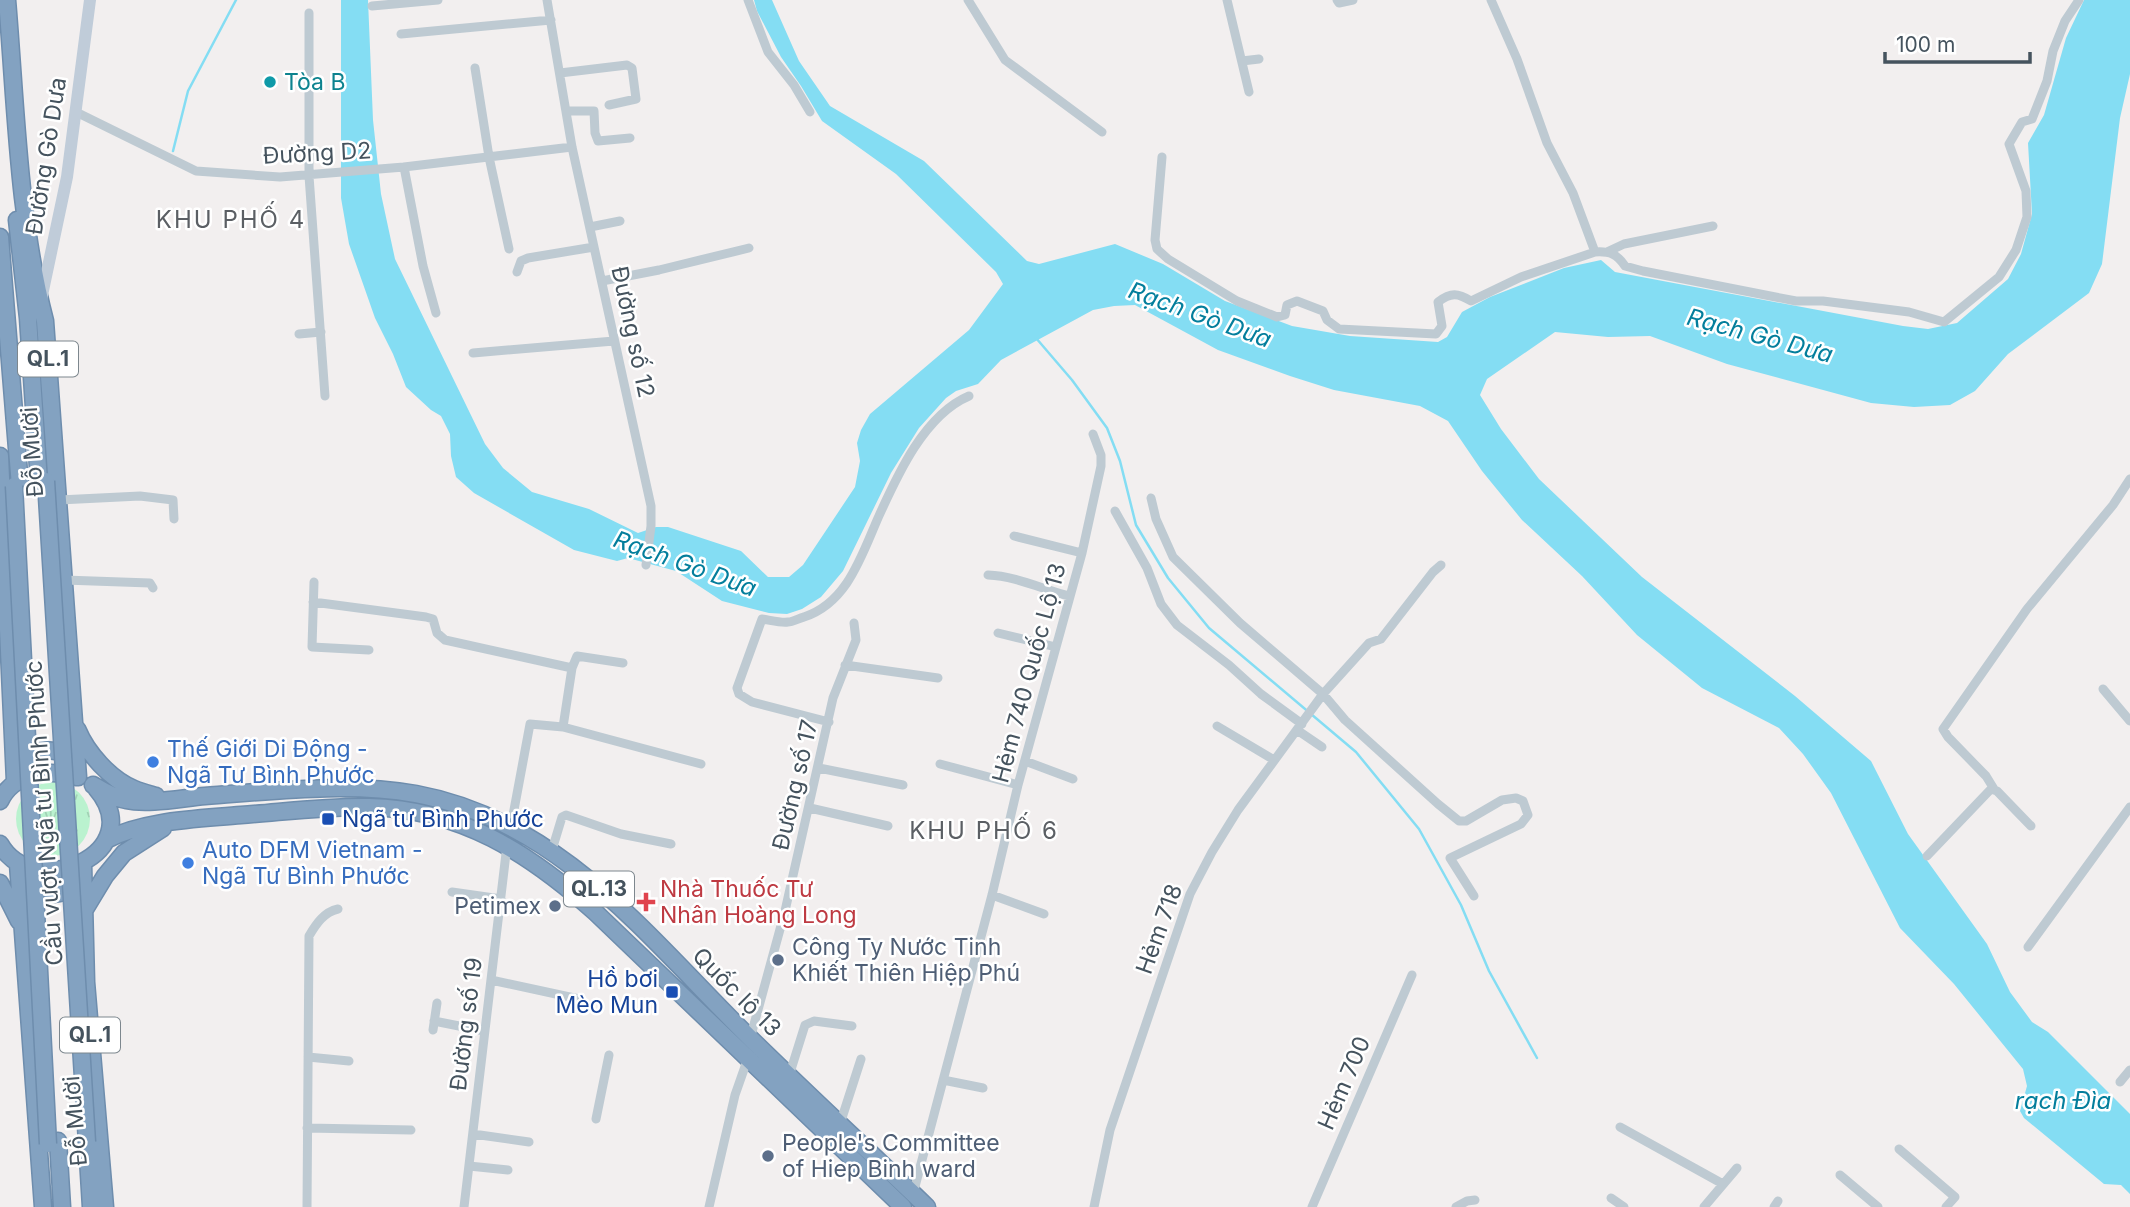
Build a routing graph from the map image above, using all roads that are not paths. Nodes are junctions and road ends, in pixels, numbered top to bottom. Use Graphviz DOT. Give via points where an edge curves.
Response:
graph roads {
  1 [pos="7,0"];
  2 [pos="90,0"];
  3 [pos="438,0"];
  4 [pos="547,0"];
  5 [pos="748,0"];
  6 [pos="968,0"];
  7 [pos="1227,0"];
  8 [pos="1337,0"];
  9 [pos="1353,0"];
  10 [pos="1490,0"];
  11 [pos="2079,0"];
  12 [pos="372,6"];
  13 [pos="0,9"];
  14 [pos="309,13"];
  15 [pos="551,20"];
  16 [pos="401,34"];
  17 [pos="1259,59"];
  18 [pos="1242,61"];
  19 [pos="475,68"];
  20 [pos="559,73"];
  21 [pos="1249,92"];
  22 [pos="610,105"];
  23 [pos="566,111"];
  24 [pos="76,112"];
  25 [pos="810,112"];
  26 [pos="1102,132"];
  27 [pos="630,138"];
  28 [pos="572,147"];
  29 [pos="489,157"];
  30 [pos="1162,157"];
  31 [pos="404,167"];
  32 [pos="309,176"];
  33 [pos="620,221"];
  34 [pos="1713,226"];
  35 [pos="590,228"];
  36 [pos="0,237"];
  37 [pos="0,246"];
  38 [pos="594,247"];
  39 [pos="750,248"];
  40 [pos="509,249"];
  41 [pos="1595,251"];
  42 [pos="1609,251"];
  43 [pos="20,263"];
  44 [pos="517,271"];
  45 [pos="34,278"];
  46 [pos="602,281"];
  47 [pos="40,302"];
  48 [pos="436,313"];
  49 [pos="28,315"];
  50 [pos="4,317"];
  51 [pos="321,332"];
  52 [pos="299,334"];
  53 [pos="614,341"];
  54 [pos="473,353"];
  55 [pos="325,396"];
  56 [pos="969,396"];
  57 [pos="1093,434"];
  58 [pos="0,456"];
  59 [pos="0,465"];
  60 [pos="2130,479"];
  61 [pos="43,482"];
  62 [pos="17,486"];
  63 [pos="2127,491"];
  64 [pos="1151,498"];
  65 [pos="59,500"];
  66 [pos="1115,511"];
  67 [pos="174,519"];
  68 [pos="2,524"];
  69 [pos="1014,536"];
  70 [pos="1082,553"];
  71 [pos="646,565"];
  72 [pos="1441,565"];
  73 [pos="988,575"];
  74 [pos="64,580"];
  75 [pos="314,582"];
  76 [pos="153,588"];
  77 [pos="1069,596"];
  78 [pos="313,602"];
  79 [pos="853,623"];
  80 [pos="998,633"];
  81 [pos="1056,647"];
  82 [pos="369,650"];
  83 [pos="623,663"];
  84 [pos="845,666"];
  85 [pos="572,667"];
  86 [pos="937,678"];
  87 [pos="2103,689"];
  88 [pos="1324,694"];
  89 [pos="73,719"];
  90 [pos="2130,721"];
  91 [pos="829,722"];
  92 [pos="1217,726"];
  93 [pos="563,727"];
  94 [pos="1299,727"];
  95 [pos="1322,747"];
  96 [pos="76,757"];
  97 [pos="7,758"];
  98 [pos="1274,760"];
  99 [pos="1024,761"];
  100 [pos="701,764"];
  101 [pos="940,764"];
  102 [pos="819,768"];
  103 [pos="78,777"];
  104 [pos="1073,779"];
  105 [pos="15,781"];
  106 [pos="93,785"];
  107 [pos="902,785"];
  108 [pos="1018,785"];
  109 [pos="1994,789"];
  110 [pos="1,797"];
  111 [pos="168,799"];
  112 [pos="2130,807"];
  113 [pos="810,808"];
  114 [pos="171,824"];
  115 [pos="511,826"];
  116 [pos="2031,826"];
  117 [pos="888,827"];
  118 [pos="106,840"];
  119 [pos="671,844"];
  120 [pos="507,845"];
  121 [pos="1,847"];
  122 [pos="552,850"];
  123 [pos="1927,856"];
  124 [pos="83,863"];
  125 [pos="18,864"];
  126 [pos="83,882"];
  127 [pos="0,883"];
  128 [pos="452,892"];
  129 [pos="21,893"];
  130 [pos="992,895"];
  131 [pos="1474,896"];
  132 [pos="501,899"];
  133 [pos="338,909"];
  134 [pos="84,912"];
  135 [pos="1044,914"];
  136 [pos="23,931"];
  137 [pos="2028,947"];
  138 [pos="1412,975"];
  139 [pos="491,979"];
  140 [pos="579,999"];
  141 [pos="437,1003"];
  142 [pos="852,1026"];
  143 [pos="484,1031"];
  144 [pos="750,1039"];
  145 [pos="609,1055"];
  146 [pos="308,1057"];
  147 [pos="748,1058"];
  148 [pos="861,1059"];
  149 [pos="349,1061"];
  150 [pos="2130,1070"];
  151 [pos="789,1076"];
  152 [pos="943,1080"];
  153 [pos="2120,1082"];
  154 [pos="983,1088"];
  155 [pos="596,1119"];
  156 [pos="840,1124"];
  157 [pos="1620,1127"];
  158 [pos="307,1128"];
  159 [pos="411,1130"];
  160 [pos="473,1134"];
  161 [pos="82,1142"];
  162 [pos="529,1142"];
  163 [pos="53,1143"];
  164 [pos="1899,1149"];
  165 [pos="469,1166"];
  166 [pos="1737,1168"];
  167 [pos="508,1170"];
  168 [pos="1840,1175"];
  169 [pos="1723,1184"];
  170 [pos="1611,1198"];
  171 [pos="908,1200"];
  172 [pos="1475,1200"];
  173 [pos="43,1207"];
  174 [pos="53,1207"];
  175 [pos="62,1207"];
  176 [pos="81,1207"];
  177 [pos="91,1207"];
  178 [pos="105,1207"];
  179 [pos="307,1207"];
  180 [pos="464,1207"];
  181 [pos="709,1207"];
  182 [pos="927,1207"];
  183 [pos="1094,1207"];
  184 [pos="1312,1207"];
  185 [pos="1456,1207"];
  186 [pos="1624,1207"];
  187 [pos="1704,1207"];
  188 [pos="1878,1207"];
  189 [pos="1946,1207"];
  1 -- 45 [label="highway, Đỗ Mười / QL.1"];
  2 -- 24 [label="street, Đường Gò Dưa"];
  3 -- 12 [label="street"];
  4 -- 15 [label="street"];
  5 -- 25 [label="street" via="768,52"];
  6 -- 26 [label="street" via="1005,60"];
  7 -- 18 [label="street"];
  8 -- 9 [label="street" via="1345,4"];
  10 -- 41 [label="street"];
  11 -- 42 [label="street" via="2053,51 2032,120 2022,122 2009,144 2026,191 2027,217 2016,250 1999,276 1944,322 1909,312 1796,301 1643,271 1625,266"];
  13 -- 43 [label="highway, Đỗ Mười / QL.1"];
  14 -- 32 [label="street"];
  15 -- 16 [label="street"];
  15 -- 20 [label="street"];
  17 -- 18 [label="street"];
  18 -- 21 [label="street"];
  19 -- 29 [label="street"];
  20 -- 22 [label="street" via="632,68 636,99"];
  20 -- 23 [label="street"];
  23 -- 27 [label="street" via="594,111 598,141"];
  23 -- 28 [label="street"];
  24 -- 32 [label="street, Đường D2" via="196,171"];
  24 -- 47 [label="street, Đường Gò Dưa"];
  28 -- 29 [label="street, Đường D2"];
  28 -- 35 [label="street, Đường số 12"];
  29 -- 31 [label="street, Đường D2"];
  29 -- 40 [label="street"];
  30 -- 41 [label="street" via="1157,249 1237,301 1277,317 1297,301 1324,311 1339,329 1436,334 1442,326 1438,302 1445,296 1452,293 1471,300"];
  31 -- 32 [label="street, Đường D2"];
  31 -- 48 [label="street"];
  32 -- 51 [label="street"];
  33 -- 35 [label="street"];
  34 -- 42 [label="street"];
  35 -- 38 [label="street, Đường số 12"];
  36 -- 37 [label="highway, Đỗ Mười / QL.1"];
  37 -- 50 [label="highway, Đỗ Mười / QL.1"];
  38 -- 44 [label="street" via="528,258"];
  38 -- 46 [label="street, Đường số 12"];
  39 -- 46 [label="street"];
  41 -- 42 [label="street"];
  43 -- 45 [label="highway"];
  43 -- 49 [label="highway, Đỗ Mười / QL.1"];
  45 -- 47 [label="highway, Đỗ Mười / QL.1"];
  46 -- 53 [label="street, Đường số 12"];
  47 -- 49 [label="street"];
  47 -- 65 [label="highway, Đỗ Mười / QL.1"];
  49 -- 61 [label="highway, Đỗ Mười / QL.1"];
  50 -- 62 [label="highway, Đỗ Mười / QL.1"];
  51 -- 52 [label="street"];
  51 -- 55 [label="street"];
  53 -- 54 [label="street"];
  53 -- 71 [label="street, Đường số 12" via="651,506"];
  56 -- 91 [label="street" via="948,407 924,434 904,466 855,572 827,607 789,622 762,619 738,694 752,702"];
  57 -- 70 [label="street, Hẻm 740 Quốc Lộ 13" via="1101,455"];
  58 -- 59 [label="highway, Đỗ Mười"];
  59 -- 68 [label="highway, Đỗ Mười"];
  60 -- 63 [label="street"];
  61 -- 161 [label="highway, Cầu vượt Ngã tư Bình Phước / QL.1"];
  62 -- 163 [label="highway, Cầu vượt Ngã tư Bình Phước / QL.1"];
  63 -- 109 [label="street" via="2027,609 1943,729"];
  64 -- 88 [label="street" via="1173,557 1240,623"];
  65 -- 67 [label="street" via="140,496 173,500"];
  65 -- 74 [label="highway, Đỗ Mười / QL.1"];
  66 -- 94 [label="street" via="1161,604 1177,625"];
  68 -- 97 [label="highway, Đỗ Mười" via="12,729"];
  69 -- 70 [label="street"];
  70 -- 77 [label="street, Hẻm 740 Quốc Lộ 13"];
  72 -- 88 [label="street, Hẻm 718" via="1381,639 1369,643"];
  73 -- 77 [label="street" via="1008,575"];
  74 -- 76 [label="street" via="150,583"];
  74 -- 89 [label="highway, Đỗ Mười / QL.1"];
  75 -- 78 [label="street"];
  77 -- 81 [label="street, Hẻm 740 Quốc Lộ 13"];
  78 -- 82 [label="street" via="312,647"];
  78 -- 85 [label="street" via="426,617 433,619 437,634 445,640"];
  79 -- 84 [label="street, Đường số 17" via="857,636"];
  80 -- 81 [label="street"];
  81 -- 99 [label="street, Hẻm 740 Quốc Lộ 13"];
  83 -- 85 [label="street" via="577,656"];
  84 -- 86 [label="street"];
  84 -- 91 [label="street, Đường số 17"];
  85 -- 93 [label="street"];
  87 -- 90 [label="street"];
  88 -- 94 [label="street, Hẻm 718"];
  88 -- 131 [label="street" via="1345,720 1459,821 1502,800 1516,797 1523,801 1528,815 1521,824 1450,858"];
  89 -- 96 [label="highway, Đỗ Mười / QL.1"];
  89 -- 111 [label="highway" via="90,754 119,780 135,790"];
  91 -- 102 [label="street, Đường số 17"];
  92 -- 98 [label="street"];
  93 -- 100 [label="street"];
  93 -- 115 [label="street" via="530,724"];
  94 -- 95 [label="street"];
  94 -- 98 [label="street, Hẻm 718"];
  96 -- 97 [label="highway" via="53,749"];
  96 -- 103 [label="highway, Đỗ Mười / QL.1"];
  97 -- 105 [label="highway"];
  98 -- 183 [label="street, Hẻm 718" via="1232,820 1191,894 1110,1130"];
  99 -- 104 [label="street"];
  99 -- 108 [label="street, Hẻm 740 Quốc Lộ 13"];
  101 -- 108 [label="street"];
  102 -- 107 [label="street"];
  102 -- 113 [label="street, Đường số 17"];
  103 -- 105 [label="highway, QL.13" via="39,774"];
  103 -- 106 [label="highway, QL.13"];
  105 -- 110 [label="highway"];
  106 -- 111 [label="highway, Quốc lộ 13 / QL.13" via="128,801"];
  106 -- 118 [label="highway" via="109,812"];
  108 -- 130 [label="street, Hẻm 740 Quốc Lộ 13"];
  109 -- 116 [label="street"];
  109 -- 123 [label="street" via="1988,790"];
  111 -- 115 [label="highway, Quốc lộ 13 / QL.13" via="303,790 391,791 448,802"];
  112 -- 137 [label="street"];
  113 -- 117 [label="street"];
  113 -- 144 [label="street, Đường số 17"];
  114 -- 118 [label="highway, QL.13" via="129,830"];
  114 -- 120 [label="highway, QL.13" via="369,807 447,820"];
  114 -- 134 [label="highway" via="124,853"];
  115 -- 122 [label="highway, Quốc lộ 13 / QL.13"];
  118 -- 124 [label="highway, QL.13"];
  119 -- 122 [label="street" via="621,834 566,815"];
  120 -- 132 [label="street, Đường số 19"];
  120 -- 147 [label="highway, QL.13" via="551,873 596,912"];
  121 -- 125 [label="highway"];
  122 -- 144 [label="highway, Quốc lộ 13 / QL.13" via="621,909"];
  124 -- 125 [label="highway" via="54,869"];
  124 -- 126 [label="highway, Đỗ Mười / QL.1"];
  125 -- 129 [label="highway, Đỗ Mười / QL.1"];
  126 -- 129 [label="highway" via="68,892"];
  126 -- 134 [label="highway, Đỗ Mười / QL.1"];
  127 -- 136 [label="highway"];
  128 -- 132 [label="street"];
  129 -- 136 [label="highway, Đỗ Mười / QL.1"];
  130 -- 135 [label="street"];
  130 -- 152 [label="street, Hẻm 740 Quốc Lộ 13"];
  132 -- 139 [label="street, Đường số 19"];
  133 -- 146 [label="street" via="316,923 309,936"];
  134 -- 178 [label="highway, Đỗ Mười / QL.1"];
  136 -- 173 [label="highway, Đỗ Mười / QL.1"];
  138 -- 184 [label="street, Hẻm 700"];
  139 -- 140 [label="street"];
  139 -- 143 [label="street, Đường số 19"];
  141 -- 143 [label="street" via="434,1026"];
  142 -- 151 [label="street" via="814,1021 805,1026"];
  143 -- 160 [label="street, Đường số 19"];
  144 -- 151 [label="highway, Quốc lộ 13 / QL.13"];
  145 -- 155 [label="street"];
  146 -- 149 [label="street"];
  146 -- 158 [label="street"];
  147 -- 171 [label="highway, QL.13"];
  147 -- 181 [label="street"];
  148 -- 156 [label="street"];
  150 -- 153 [label="street"];
  151 -- 156 [label="highway, Quốc lộ 13 / QL.13"];
  152 -- 154 [label="street"];
  152 -- 171 [label="street, Hẻm 740 Quốc Lộ 13"];
  156 -- 171 [label="highway, Quốc lộ 13 / QL.13"];
  157 -- 169 [label="street"];
  158 -- 159 [label="street"];
  158 -- 179 [label="street"];
  160 -- 162 [label="street"];
  160 -- 165 [label="street, Đường số 19"];
  161 -- 176 [label="highway, Đỗ Mười / QL.1"];
  161 -- 177 [label="highway, Đỗ Mười / QL.1"];
  163 -- 174 [label="highway, Đỗ Mười / QL.1"];
  163 -- 175 [label="highway, Đỗ Mười / QL.1"];
  164 -- 189 [label="street" via="1955,1197"];
  165 -- 167 [label="street"];
  165 -- 180 [label="street, Đường số 19"];
  166 -- 169 [label="street"];
  168 -- 188 [label="street"];
  169 -- 187 [label="street"];
  170 -- 186 [label="street"];
  171 -- 182 [label="highway, Quốc lộ 13 / QL.13"];
  172 -- 185 [label="street"];
}
